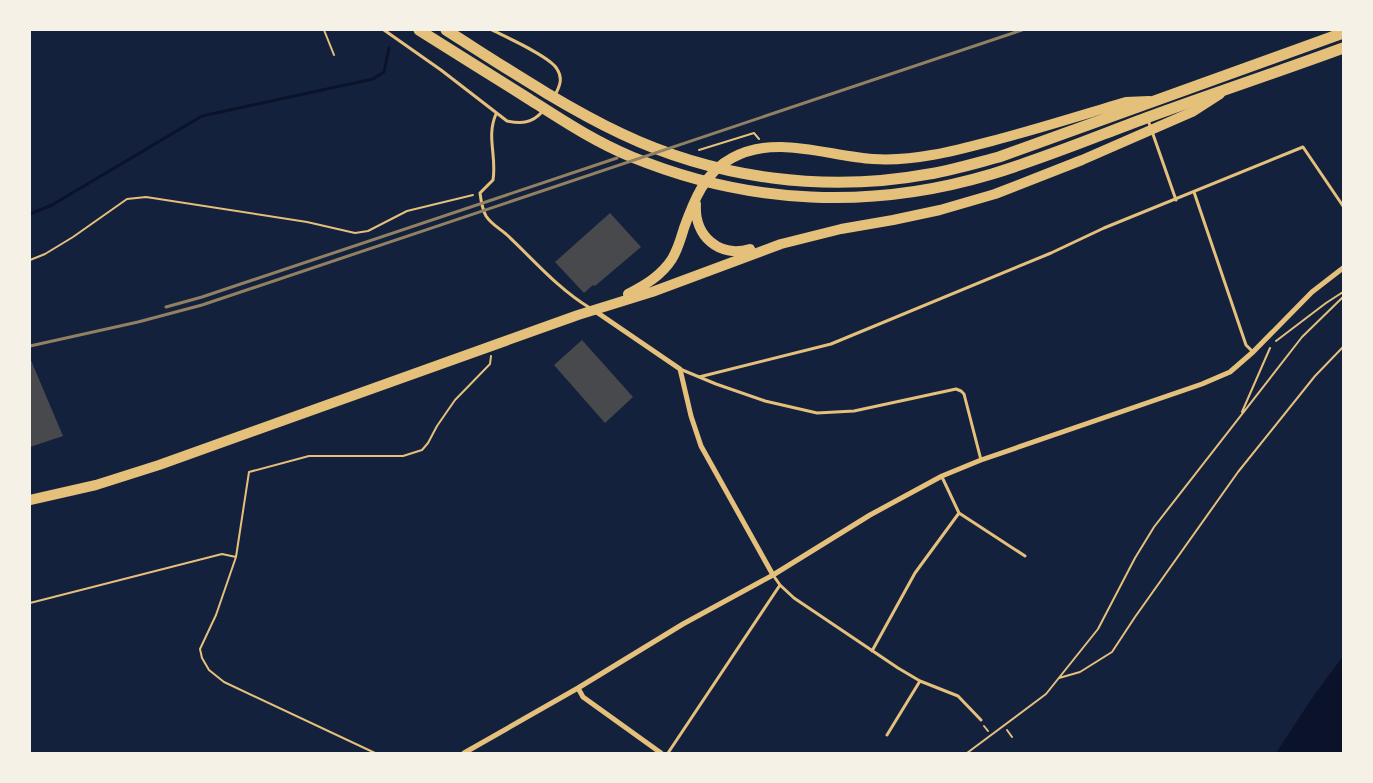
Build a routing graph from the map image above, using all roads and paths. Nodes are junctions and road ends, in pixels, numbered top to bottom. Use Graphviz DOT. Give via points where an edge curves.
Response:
graph roads {
  1 [pos="324,30"];
  2 [pos="384,30"];
  3 [pos="419,30"];
  4 [pos="446,30"];
  5 [pos="492,30"];
  6 [pos="1343,33"];
  7 [pos="1343,48"];
  8 [pos="334,55"];
  9 [pos="1227,90"];
  10 [pos="1149,101"];
  11 [pos="496,114"];
  12 [pos="1147,118"];
  13 [pos="1151,130"];
  14 [pos="759,139"];
  15 [pos="692,152"];
  16 [pos="1194,192"];
  17 [pos="480,193"];
  18 [pos="696,198"];
  19 [pos="1176,200"];
  20 [pos="1343,206"];
  21 [pos="781,244"];
  22 [pos="30,260"];
  23 [pos="1343,268"];
  24 [pos="1343,292"];
  25 [pos="1343,297"];
  26 [pos="607,305"];
  27 [pos="593,310"];
  28 [pos="494,344"];
  29 [pos="1343,347"];
  30 [pos="1253,352"];
  31 [pos="680,369"];
  32 [pos="699,377"];
  33 [pos="1241,415"];
  34 [pos="981,460"];
  35 [pos="942,476"];
  36 [pos="30,500"];
  37 [pos="959,513"];
  38 [pos="1025,556"];
  39 [pos="236,557"];
  40 [pos="773,575"];
  41 [pos="780,585"];
  42 [pos="30,603"];
  43 [pos="872,650"];
  44 [pos="1059,678"];
  45 [pos="920,681"];
  46 [pos="578,688"];
  47 [pos="981,720"];
  48 [pos="1007,730"];
  49 [pos="887,735"];
  50 [pos="1012,737"];
  51 [pos="375,753"];
  52 [pos="464,753"];
  53 [pos="661,753"];
  54 [pos="668,753"];
  55 [pos="967,753"];
  1 -- 8 [label="path"];
  2 -- 11 [label="lane"];
  3 -- 12 [label="highway" via="606,145 680,174 762,193 813,198 902,194 978,178"];
  4 -- 10 [label="highway" via="623,135 700,163 784,180 856,182 929,174 999,157"];
  5 -- 11 [label="lane" via="548,60 557,67 560,75 560,83 549,104 537,118 521,124"];
  6 -- 10 [label="highway"];
  7 -- 9 [label="highway"];
  9 -- 12 [label="highway"];
  9 -- 13 [label="main road" via="1192,112"];
  10 -- 18 [label="main road" via="1126,102 980,144 915,157 874,159 792,148 758,148 730,159 713,171"];
  11 -- 17 [label="lane" via="490,136 493,180"];
  12 -- 13 [label="lane"];
  13 -- 19 [label="lane"];
  13 -- 21 [label="main road" via="995,194 940,210"];
  14 -- 15 [label="path" via="754,133"];
  16 -- 19 [label="lane"];
  16 -- 20 [label="lane" via="1303,147"];
  16 -- 30 [label="lane" via="1246,345"];
  17 -- 22 [label="path" via="407,211 368,232 354,233 307,222 136,198 127,200 73,238"];
  17 -- 27 [label="lane" via="483,210 494,225 543,271"];
  18 -- 21 [label="main road" via="700,229 719,249 734,252"];
  18 -- 26 [label="main road" via="669,263 646,285"];
  19 -- 32 [label="lane" via="831,344"];
  21 -- 26 [label="main road" via="652,292"];
  23 -- 30 [label="street" via="1312,292"];
  24 -- 33 [label="path" via="1271,345"];
  25 -- 33 [label="path" via="1302,337"];
  26 -- 27 [label="main road"];
  27 -- 28 [label="main road"];
  27 -- 31 [label="street"];
  28 -- 36 [label="main road" via="158,465 96,485"];
  28 -- 39 [label="path" via="490,364 455,400 422,450 403,456 309,456 249,472"];
  29 -- 44 [label="path" via="1315,376 1238,472 1112,652 1080,672"];
  30 -- 34 [label="street" via="1230,372 1202,384"];
  31 -- 32 [label="lane"];
  31 -- 40 [label="street" via="701,446"];
  32 -- 34 [label="lane" via="765,401 817,413 874,408 961,391"];
  33 -- 44 [label="path" via="1154,527 1098,629"];
  34 -- 35 [label="street"];
  35 -- 37 [label="lane"];
  35 -- 40 [label="street" via="870,515"];
  37 -- 38 [label="lane"];
  37 -- 43 [label="lane" via="915,574"];
  39 -- 42 [label="path" via="222,554"];
  39 -- 51 [label="path" via="216,615 200,649 209,670 224,682"];
  40 -- 41 [label="lane"];
  40 -- 46 [label="street" via="683,624"];
  41 -- 43 [label="lane" via="794,598"];
  41 -- 54 [label="lane"];
  43 -- 45 [label="lane"];
  44 -- 55 [label="path" via="1029,708"];
  45 -- 47 [label="lane" via="958,696"];
  45 -- 49 [label="lane"];
  46 -- 52 [label="street"];
  46 -- 53 [label="street" via="583,697"];
  48 -- 50 [label="path"];
}
